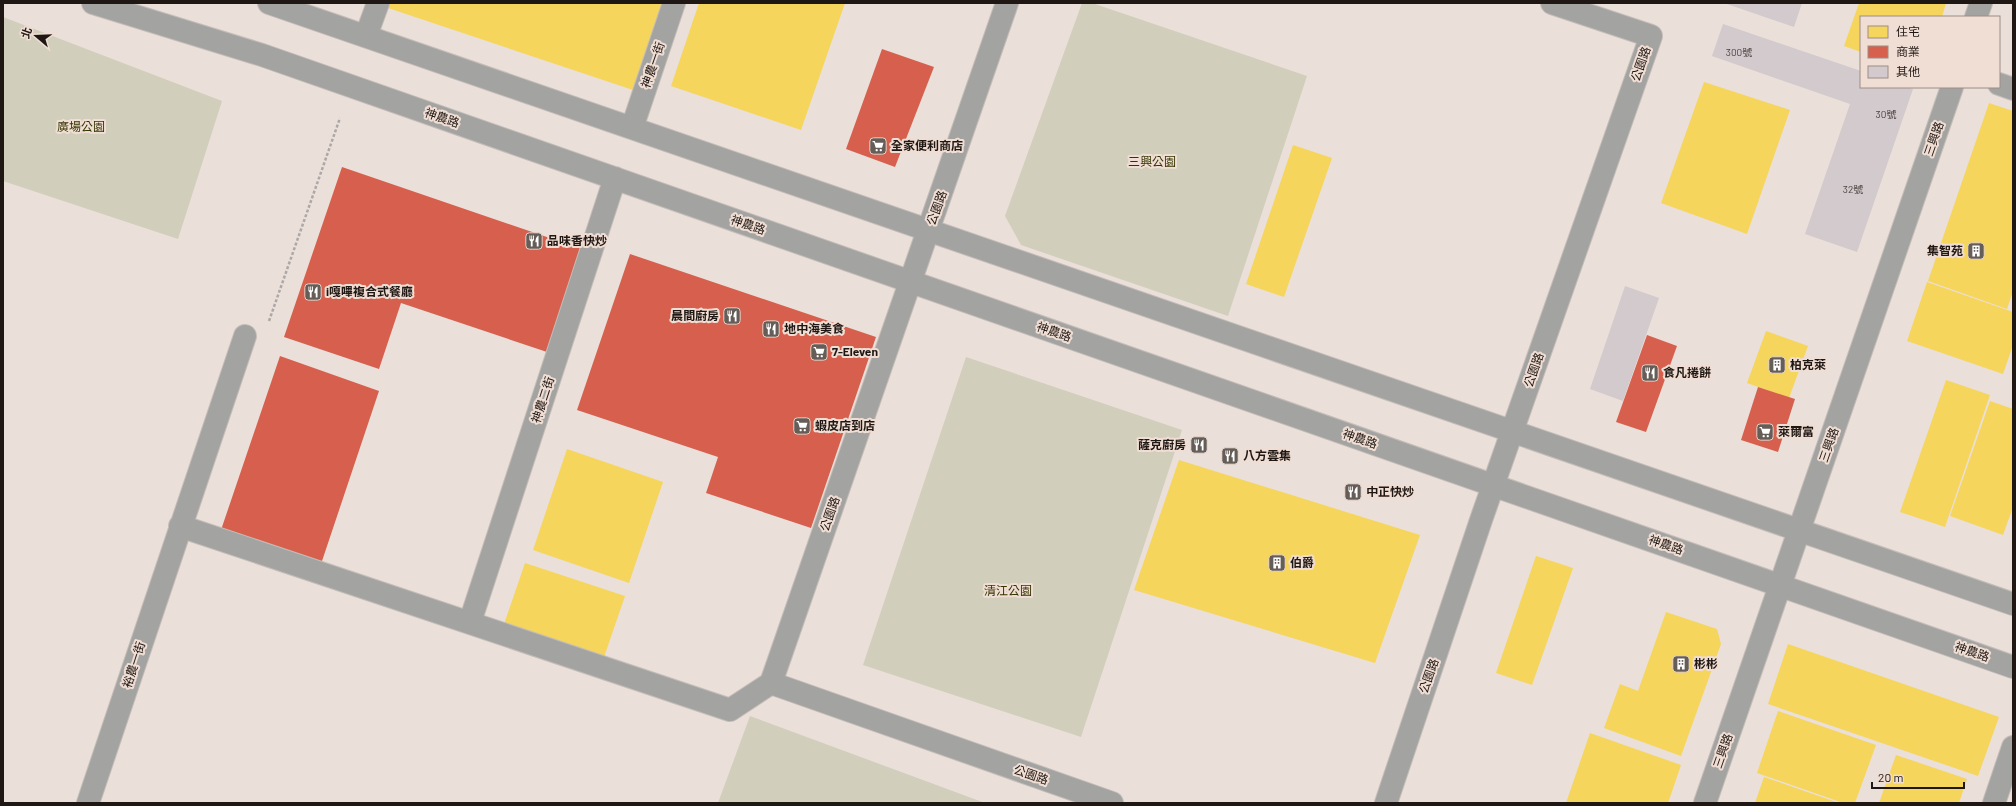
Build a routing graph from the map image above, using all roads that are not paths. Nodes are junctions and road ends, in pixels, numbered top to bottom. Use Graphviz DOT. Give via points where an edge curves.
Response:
graph roads {
  1 [pos="93,3"];
  2 [pos="270,3"];
  3 [pos="378,3"];
  4 [pos="674,3"];
  5 [pos="1008,3"];
  6 [pos="1552,3"];
  7 [pos="1981,3"];
  8 [pos="1976,16"];
  9 [pos="366,36"];
  10 [pos="2000,84"];
  11 [pos="1952,88"];
  12 [pos="2013,89"];
  13 [pos="632,128"];
  14 [pos="615,178"];
  15 [pos="929,230"];
  16 [pos="911,282"];
  17 [pos="245,336"];
  18 [pos="1513,431"];
  19 [pos="1494,486"];
  20 [pos="180,526"];
  21 [pos="1800,530"];
  22 [pos="1780,586"];
  23 [pos="2013,604"];
  24 [pos="470,622"];
  25 [pos="2013,667"];
  26 [pos="770,683"];
  27 [pos="2013,747"];
  28 [pos="1069,796"];
  29 [pos="88,803"];
  30 [pos="1112,803"];
  31 [pos="1386,803"];
  32 [pos="1705,803"];
  33 [pos="1994,803"];
  1 -- 14 [label="street, 神農路" via="262,55"];
  2 -- 9 [label="street"];
  3 -- 9 [label="street"];
  4 -- 13 [label="street, 神農一街"];
  5 -- 15 [label="street, 公園路"];
  6 -- 18 [label="street, 公園路" via="1651,36"];
  7 -- 8 [label="street"];
  9 -- 13 [label="street"];
  10 -- 12 [label="street"];
  11 -- 21 [label="street, 三興路"];
  13 -- 15 [label="street"];
  14 -- 16 [label="street, 神農路"];
  14 -- 24 [label="street, 神農二街"];
  15 -- 16 [label="street, 公園路"];
  15 -- 18 [label="street"];
  16 -- 19 [label="street, 神農路"];
  16 -- 26 [label="street, 公園路"];
  17 -- 20 [label="street, 裕農一街"];
  18 -- 19 [label="street, 公園路"];
  18 -- 21 [label="street"];
  19 -- 22 [label="street, 神農路"];
  19 -- 31 [label="street, 公園路"];
  20 -- 24 [label="street"];
  20 -- 29 [label="street, 裕農一街"];
  21 -- 22 [label="street, 三興路"];
  21 -- 23 [label="street"];
  22 -- 25 [label="street, 神農路"];
  22 -- 32 [label="street, 三興路"];
  24 -- 26 [label="street" via="730,710"];
  26 -- 28 [label="street, 公園路"];
  27 -- 33 [label="street"];
  28 -- 30 [label="street, 公園路"];
}
